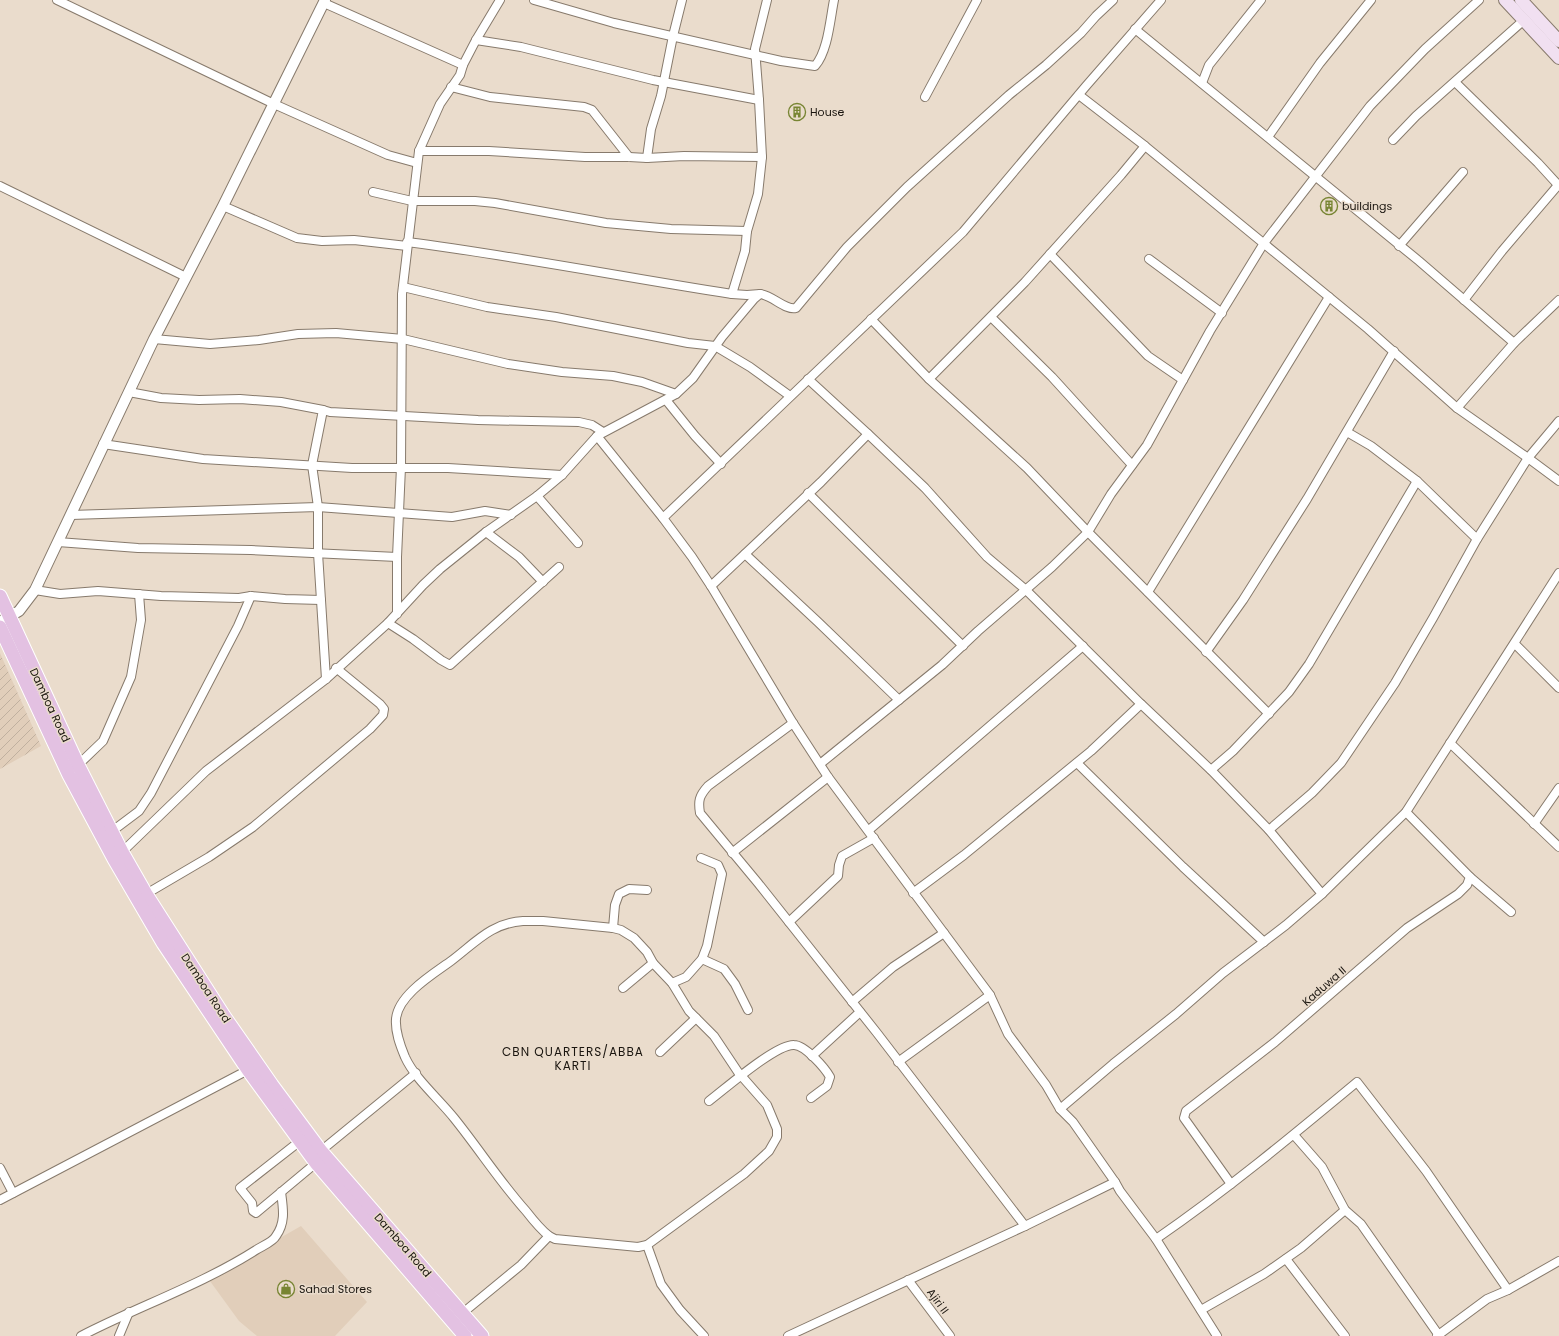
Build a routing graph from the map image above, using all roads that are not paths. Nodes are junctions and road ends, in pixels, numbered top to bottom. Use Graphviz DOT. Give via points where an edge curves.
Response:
graph roads {
  1 [pos="57,0"];
  2 [pos="500,0"];
  3 [pos="534,0"];
  4 [pos="682,0"];
  5 [pos="767,0"];
  6 [pos="834,0"];
  7 [pos="977,0"];
  8 [pos="1113,0"];
  9 [pos="1161,0"];
  10 [pos="1261,0"];
  11 [pos="1371,0"];
  12 [pos="1479,0"];
  13 [pos="1505,0"];
  14 [pos="1520,0"];
  15 [pos="324,1"];
  16 [pos="1524,20"];
  17 [pos="1135,29"];
  18 [pos="673,36"];
  19 [pos="476,40"];
  20 [pos="1559,41"];
  21 [pos="755,55"];
  22 [pos="1559,58"];
  23 [pos="463,65"];
  24 [pos="663,82"];
  25 [pos="1455,82"];
  26 [pos="1202,83"];
  27 [pos="451,87"];
  28 [pos="1079,96"];
  29 [pos="925,97"];
  30 [pos="759,100"];
  31 [pos="274,104"];
  32 [pos="1268,137"];
  33 [pos="1393,140"];
  34 [pos="1145,146"];
  35 [pos="419,151"];
  36 [pos="629,156"];
  37 [pos="762,157"];
  38 [pos="648,158"];
  39 [pos="418,163"];
  40 [pos="1463,172"];
  41 [pos="1315,176"];
  42 [pos="1559,185"];
  43 [pos="0,186"];
  44 [pos="374,192"];
  45 [pos="412,201"];
  46 [pos="223,206"];
  47 [pos="747,231"];
  48 [pos="1264,243"];
  49 [pos="407,244"];
  50 [pos="1399,246"];
  51 [pos="1050,254"];
  52 [pos="1149,258"];
  53 [pos="186,277"];
  54 [pos="402,287"];
  55 [pos="732,294"];
  56 [pos="760,294"];
  57 [pos="1329,297"];
  58 [pos="1464,300"];
  59 [pos="1559,300"];
  60 [pos="1222,312"];
  61 [pos="991,317"];
  62 [pos="871,319"];
  63 [pos="154,339"];
  64 [pos="402,339"];
  65 [pos="1514,344"];
  66 [pos="715,346"];
  67 [pos="1394,351"];
  68 [pos="808,379"];
  69 [pos="929,379"];
  70 [pos="1183,380"];
  71 [pos="129,392"];
  72 [pos="676,394"];
  73 [pos="790,396"];
  74 [pos="666,400"];
  75 [pos="1457,408"];
  76 [pos="323,410"];
  77 [pos="401,416"];
  78 [pos="1559,421"];
  79 [pos="1347,432"];
  80 [pos="600,434"];
  81 [pos="868,434"];
  82 [pos="103,444"];
  83 [pos="1528,458"];
  84 [pos="721,464"];
  85 [pos="312,465"];
  86 [pos="1132,465"];
  87 [pos="401,467"];
  88 [pos="562,475"];
  89 [pos="1417,481"];
  90 [pos="1559,481"];
  91 [pos="808,493"];
  92 [pos="537,496"];
  93 [pos="318,507"];
  94 [pos="398,514"];
  95 [pos="71,515"];
  96 [pos="511,515"];
  97 [pos="663,518"];
  98 [pos="486,532"];
  99 [pos="1088,532"];
  100 [pos="1476,539"];
  101 [pos="58,542"];
  102 [pos="578,544"];
  103 [pos="318,553"];
  104 [pos="745,554"];
  105 [pos="397,557"];
  106 [pos="559,567"];
  107 [pos="1558,578"];
  108 [pos="543,582"];
  109 [pos="711,586"];
  110 [pos="35,590"];
  111 [pos="1026,590"];
  112 [pos="1148,592"];
  113 [pos="139,594"];
  114 [pos="0,596"];
  115 [pos="251,596"];
  116 [pos="322,600"];
  117 [pos="397,614"];
  118 [pos="5,619"];
  119 [pos="388,623"];
  120 [pos="0,627"];
  121 [pos="1515,644"];
  122 [pos="963,646"];
  123 [pos="1083,646"];
  124 [pos="1206,652"];
  125 [pos="336,668"];
  126 [pos="326,679"];
  127 [pos="1559,688"];
  128 [pos="899,700"];
  129 [pos="1141,704"];
  130 [pos="1269,714"];
  131 [pos="793,723"];
  132 [pos="1450,743"];
  133 [pos="1077,763"];
  134 [pos="820,764"];
  135 [pos="78,765"];
  136 [pos="1211,770"];
  137 [pos="828,777"];
  138 [pos="1559,788"];
  139 [pos="1406,812"];
  140 [pos="1534,824"];
  141 [pos="869,830"];
  142 [pos="1269,830"];
  143 [pos="111,832"];
  144 [pos="874,838"];
  145 [pos="1559,847"];
  146 [pos="122,852"];
  147 [pos="732,853"];
  148 [pos="701,858"];
  149 [pos="1470,877"];
  150 [pos="647,890"];
  151 [pos="913,893"];
  152 [pos="146,894"];
  153 [pos="1322,894"];
  154 [pos="1511,912"];
  155 [pos="789,922"];
  156 [pos="612,928"];
  157 [pos="944,933"];
  158 [pos="1264,942"];
  159 [pos="702,960"];
  160 [pos="653,963"];
  161 [pos="672,983"];
  162 [pos="623,988"];
  163 [pos="990,996"];
  164 [pos="852,1002"];
  165 [pos="748,1010"];
  166 [pos="860,1012"];
  167 [pos="696,1018"];
  168 [pos="660,1052"];
  169 [pos="812,1056"];
  170 [pos="898,1062"];
  171 [pos="248,1070"];
  172 [pos="416,1073"];
  173 [pos="742,1077"];
  174 [pos="811,1098"];
  175 [pos="709,1102"];
  176 [pos="1060,1109"];
  177 [pos="1294,1135"];
  178 [pos="300,1141"];
  179 [pos="316,1158"];
  180 [pos="0,1168"];
  181 [pos="1116,1182"];
  182 [pos="1231,1184"];
  183 [pos="281,1192"];
  184 [pos="12,1193"];
  185 [pos="0,1200"];
  186 [pos="1345,1210"];
  187 [pos="1025,1226"];
  188 [pos="548,1236"];
  189 [pos="1156,1239"];
  190 [pos="646,1245"];
  191 [pos="1286,1259"];
  192 [pos="1559,1261"];
  193 [pos="908,1280"];
  194 [pos="1508,1290"];
  195 [pos="1201,1310"];
  196 [pos="128,1312"];
  197 [pos="457,1317"];
  198 [pos="1438,1335"];
  199 [pos="80,1336"];
  200 [pos="119,1336"];
  201 [pos="465,1336"];
  202 [pos="482,1336"];
  203 [pos="704,1336"];
  204 [pos="788,1336"];
  205 [pos="950,1336"];
  206 [pos="1217,1336"];
  207 [pos="1345,1336"];
  1 -- 31 [label="street"];
  2 -- 19 [label="street"];
  3 -- 18 [label="street" via="614,23"];
  4 -- 18 [label="street"];
  5 -- 21 [label="street"];
  6 -- 21 [label="street" via="824,49 821,59 815,66"];
  7 -- 29 [label="street"];
  8 -- 56 [label="street" via="1046,65 907,187 847,247 796,308 792,309 767,294"];
  9 -- 17 [label="street"];
  10 -- 26 [label="street" via="1209,65"];
  11 -- 32 [label="street" via="1320,63"];
  12 -- 41 [label="street" via="1425,49 1370,106"];
  13 -- 16 [label="main road"];
  14 -- 20 [label="main road"];
  15 -- 23 [label="street"];
  15 -- 31 [label="street"];
  16 -- 22 [label="main road"];
  16 -- 25 [label="street"];
  17 -- 26 [label="street"];
  17 -- 28 [label="street"];
  18 -- 21 [label="street"];
  18 -- 24 [label="street"];
  19 -- 23 [label="street"];
  19 -- 24 [label="street" via="521,47"];
  21 -- 30 [label="street"];
  23 -- 27 [label="street" via="460,75"];
  24 -- 30 [label="street"];
  24 -- 38 [label="street" via="651,129"];
  25 -- 33 [label="street"];
  25 -- 42 [label="street"];
  26 -- 32 [label="street"];
  27 -- 35 [label="street" via="440,104"];
  27 -- 36 [label="street" via="490,97 592,110"];
  28 -- 34 [label="street"];
  28 -- 62 [label="street" via="963,232"];
  30 -- 37 [label="street"];
  31 -- 39 [label="street" via="388,155"];
  31 -- 46 [label="street"];
  32 -- 41 [label="street"];
  34 -- 48 [label="street"];
  34 -- 51 [label="street"];
  35 -- 36 [label="street" via="482,150 585,157"];
  35 -- 39 [label="street"];
  36 -- 38 [label="street"];
  37 -- 38 [label="street"];
  37 -- 47 [label="street" via="758,194"];
  39 -- 45 [label="street"];
  40 -- 50 [label="street"];
  41 -- 48 [label="street"];
  41 -- 50 [label="street"];
  42 -- 58 [label="street"];
  43 -- 53 [label="street"];
  44 -- 45 [label="street"];
  45 -- 47 [label="street" via="495,202 606,223 670,229"];
  45 -- 49 [label="street"];
  46 -- 49 [label="street" via="297,238"];
  46 -- 53 [label="street"];
  47 -- 55 [label="street" via="745,251"];
  48 -- 57 [label="street"];
  48 -- 60 [label="street"];
  49 -- 54 [label="street"];
  49 -- 55 [label="street" via="537,261"];
  50 -- 58 [label="street"];
  51 -- 61 [label="street"];
  51 -- 70 [label="street" via="1148,356"];
  52 -- 60 [label="street"];
  53 -- 63 [label="street"];
  54 -- 64 [label="street"];
  54 -- 66 [label="street" via="487,307"];
  55 -- 56 [label="street"];
  56 -- 66 [label="street"];
  57 -- 67 [label="street"];
  57 -- 112 [label="street"];
  58 -- 65 [label="street"];
  59 -- 65 [label="street"];
  60 -- 70 [label="street"];
  61 -- 69 [label="street"];
  61 -- 86 [label="street" via="1052,377"];
  62 -- 68 [label="street"];
  62 -- 69 [label="street"];
  63 -- 64 [label="street" via="210,344 298,334 336,333"];
  63 -- 71 [label="street"];
  64 -- 72 [label="street" via="508,364 613,376 642,382"];
  64 -- 77 [label="street"];
  65 -- 75 [label="street"];
  66 -- 72 [label="street" via="693,378"];
  66 -- 73 [label="street"];
  67 -- 75 [label="street"];
  67 -- 79 [label="street"];
  68 -- 73 [label="street"];
  68 -- 81 [label="street"];
  69 -- 99 [label="street" via="1027,468"];
  70 -- 86 [label="street" via="1147,445"];
  71 -- 76 [label="street" via="161,398 281,402"];
  71 -- 82 [label="street"];
  72 -- 74 [label="street"];
  73 -- 84 [label="street"];
  74 -- 80 [label="street"];
  74 -- 84 [label="street"];
  75 -- 83 [label="street"];
  76 -- 77 [label="street"];
  76 -- 85 [label="street"];
  77 -- 80 [label="street" via="579,422 592,425"];
  77 -- 87 [label="street"];
  78 -- 83 [label="street"];
  79 -- 89 [label="street" via="1371,446"];
  79 -- 124 [label="street" via="1247,593"];
  80 -- 88 [label="street"];
  80 -- 97 [label="street"];
  81 -- 91 [label="street"];
  81 -- 111 [label="street" via="925,488 987,557"];
  82 -- 85 [label="street" via="203,459"];
  82 -- 95 [label="street"];
  83 -- 90 [label="street"];
  83 -- 100 [label="street"];
  84 -- 97 [label="street"];
  85 -- 87 [label="street" via="352,468"];
  85 -- 93 [label="street"];
  86 -- 99 [label="street"];
  87 -- 88 [label="street"];
  87 -- 94 [label="street"];
  88 -- 92 [label="street"];
  89 -- 100 [label="street"];
  89 -- 130 [label="street" via="1309,664"];
  91 -- 104 [label="street"];
  91 -- 122 [label="street"];
  92 -- 96 [label="street"];
  92 -- 102 [label="street"];
  93 -- 94 [label="street"];
  93 -- 95 [label="street"];
  93 -- 103 [label="street"];
  94 -- 96 [label="street" via="452,517 485,511"];
  94 -- 105 [label="street"];
  95 -- 101 [label="street"];
  96 -- 98 [label="street"];
  97 -- 109 [label="street"];
  98 -- 108 [label="street" via="519,556"];
  98 -- 117 [label="street" via="423,584"];
  99 -- 111 [label="street"];
  99 -- 112 [label="street"];
  100 -- 142 [label="street" via="1395,683 1341,763 1312,793"];
  101 -- 103 [label="street" via="138,548"];
  101 -- 110 [label="street"];
  103 -- 105 [label="street"];
  103 -- 116 [label="street"];
  104 -- 109 [label="street"];
  104 -- 128 [label="street"];
  105 -- 117 [label="street"];
  106 -- 108 [label="street"];
  107 -- 121 [label="street"];
  108 -- 119 [label="street" via="450,665"];
  109 -- 131 [label="street"];
  110 -- 113 [label="street" via="60,594"];
  110 -- 118 [label="street" via="19,610"];
  111 -- 122 [label="street"];
  111 -- 123 [label="street"];
  112 -- 124 [label="street"];
  113 -- 115 [label="street" via="239,598"];
  113 -- 135 [label="street" via="141,620 131,677 103,741"];
  114 -- 118 [label="main road, Damboa Road"];
  115 -- 116 [label="street"];
  115 -- 143 [label="street" via="151,793 139,811"];
  116 -- 126 [label="street"];
  117 -- 119 [label="street"];
  118 -- 135 [label="main road, Damboa Road"];
  119 -- 125 [label="street"];
  120 -- 171 [label="main road, Damboa Road" via="69,775 114,859 163,943"];
  121 -- 127 [label="street"];
  121 -- 132 [label="street"];
  122 -- 128 [label="street"];
  123 -- 129 [label="street"];
  123 -- 141 [label="street"];
  124 -- 130 [label="street"];
  125 -- 126 [label="street"];
  125 -- 152 [label="street" via="380,704 384,708 383,714 370,729 253,827 209,857"];
  126 -- 146 [label="street" via="206,771"];
  128 -- 134 [label="street"];
  129 -- 133 [label="street"];
  129 -- 136 [label="street"];
  130 -- 136 [label="street"];
  131 -- 134 [label="street"];
  131 -- 147 [label="street" via="708,786 700,795 700,813"];
  132 -- 139 [label="street"];
  132 -- 140 [label="street"];
  133 -- 151 [label="street"];
  133 -- 158 [label="street"];
  134 -- 137 [label="street"];
  135 -- 143 [label="main road, Damboa Road"];
  136 -- 142 [label="street"];
  137 -- 141 [label="street"];
  137 -- 147 [label="street"];
  138 -- 140 [label="street"];
  139 -- 149 [label="street"];
  139 -- 153 [label="street"];
  140 -- 145 [label="street"];
  141 -- 144 [label="street"];
  142 -- 153 [label="street"];
  143 -- 146 [label="main road, Damboa Road"];
  144 -- 151 [label="street"];
  144 -- 155 [label="street" via="842,856 838,876"];
  146 -- 152 [label="main road, Damboa Road"];
  147 -- 155 [label="street"];
  148 -- 159 [label="street" via="718,865 722,874"];
  149 -- 154 [label="street"];
  149 -- 182 [label="street, Kaduwa II" via="1467,885 1458,894 1407,928 1275,1042 1186,1111 1184,1118"];
  150 -- 156 [label="street" via="630,889 619,894"];
  151 -- 157 [label="street"];
  152 -- 179 [label="main road, Damboa Road" via="224,1016 272,1085"];
  153 -- 158 [label="street"];
  155 -- 164 [label="street"];
  156 -- 160 [label="street" via="634,938"];
  156 -- 172 [label="street" via="523,920 498,926 482,936 415,988 402,1003 396,1018 397,1036 406,1058"];
  157 -- 163 [label="street"];
  157 -- 164 [label="street" via="893,967"];
  158 -- 176 [label="street"];
  159 -- 161 [label="street" via="686,977"];
  159 -- 165 [label="street" via="724,969"];
  160 -- 161 [label="street"];
  160 -- 162 [label="street"];
  161 -- 167 [label="street"];
  163 -- 170 [label="street"];
  163 -- 176 [label="street" via="1008,1034 1046,1085"];
  164 -- 166 [label="street"];
  166 -- 169 [label="street"];
  166 -- 170 [label="street"];
  167 -- 168 [label="street"];
  167 -- 173 [label="street" via="714,1036"];
  169 -- 173 [label="street" via="804,1048 794,1045 782,1048"];
  169 -- 174 [label="street" via="827,1070 830,1077 827,1086"];
  170 -- 187 [label="street"];
  171 -- 178 [label="main road, Damboa Road"];
  171 -- 184 [label="street"];
  172 -- 179 [label="street"];
  172 -- 188 [label="street" via="455,1119 512,1195"];
  173 -- 175 [label="street"];
  173 -- 190 [label="street" via="767,1106 777,1129 777,1137 769,1150 744,1174"];
  176 -- 181 [label="street" via="1073,1122"];
  177 -- 182 [label="street"];
  177 -- 186 [label="street" via="1322,1167"];
  177 -- 194 [label="street" via="1357,1082 1426,1171"];
  178 -- 179 [label="main road, Damboa Road"];
  178 -- 183 [label="street" via="240,1188 252,1203 256,1213"];
  179 -- 183 [label="street"];
  179 -- 197 [label="main road, Damboa Road"];
  180 -- 184 [label="street"];
  181 -- 187 [label="street"];
  181 -- 189 [label="street"];
  182 -- 189 [label="street"];
  183 -- 196 [label="street" via="284,1217 276,1238 198,1282"];
  184 -- 185 [label="street"];
  186 -- 191 [label="street"];
  186 -- 198 [label="street" via="1361,1224"];
  187 -- 193 [label="street"];
  188 -- 190 [label="street" via="555,1239 638,1247"];
  188 -- 197 [label="street" via="521,1265"];
  189 -- 195 [label="street"];
  190 -- 203 [label="street" via="661,1284"];
  191 -- 195 [label="street"];
  191 -- 207 [label="street"];
  192 -- 194 [label="street"];
  193 -- 204 [label="street"];
  193 -- 205 [label="street, Ajiri II"];
  194 -- 198 [label="street" via="1486,1300"];
  195 -- 206 [label="street"];
  196 -- 199 [label="street"];
  196 -- 200 [label="street"];
  197 -- 201 [label="main road, Damboa Road"];
  197 -- 202 [label="main road, Damboa Road"];
}
